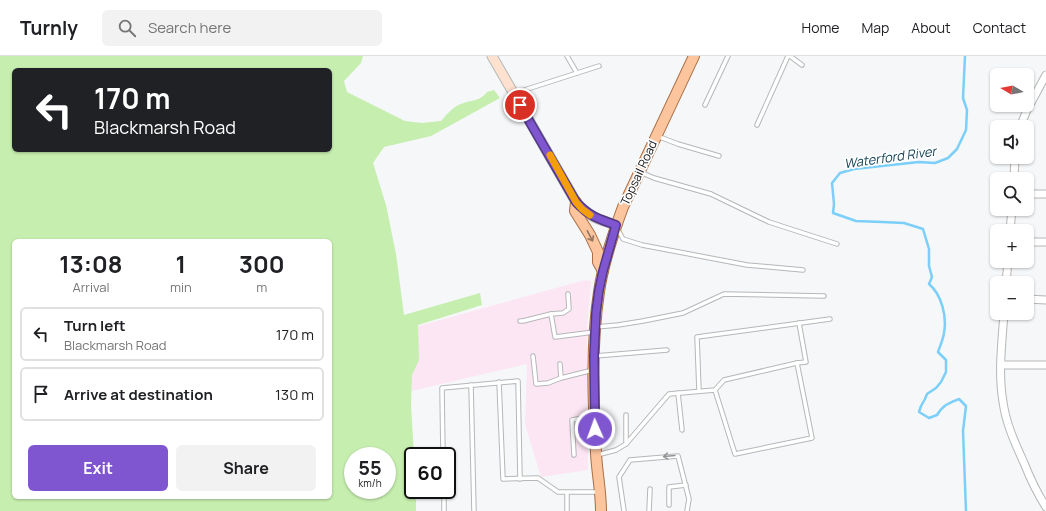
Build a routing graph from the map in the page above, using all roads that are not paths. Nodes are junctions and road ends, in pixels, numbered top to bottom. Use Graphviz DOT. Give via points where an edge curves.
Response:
graph roads {
  1 [pos="492,56"];
  2 [pos="567,56"];
  3 [pos="694,56"];
  4 [pos="728,56"];
  5 [pos="789,56"];
  6 [pos="802,65"];
  7 [pos="599,66"];
  8 [pos="577,73"];
  9 [pos="1046,76"];
  10 [pos="1044,85"];
  11 [pos="514,93"];
  12 [pos="705,105"];
  13 [pos="1023,120"];
  14 [pos="758,125"];
  15 [pos="656,136"];
  16 [pos="719,156"];
  17 [pos="639,172"];
  18 [pos="1034,194"];
  19 [pos="1046,194"];
  20 [pos="576,202"];
  21 [pos="616,225"];
  22 [pos="1034,242"];
  23 [pos="1046,242"];
  24 [pos="837,244"];
  25 [pos="803,270"];
  26 [pos="603,271"];
  27 [pos="568,294"];
  28 [pos="824,296"];
  29 [pos="1034,299"];
  30 [pos="1046,300"];
  31 [pos="550,314"];
  32 [pos="830,319"];
  33 [pos="1004,320"];
  34 [pos="520,321"];
  35 [pos="799,323"];
  36 [pos="595,329"];
  37 [pos="667,350"];
  38 [pos="533,356"];
  39 [pos="594,356"];
  40 [pos="797,363"];
  41 [pos="560,364"];
  42 [pos="1001,365"];
  43 [pos="1046,366"];
  44 [pos="594,370"];
  45 [pos="561,378"];
  46 [pos="499,382"];
  47 [pos="471,385"];
  48 [pos="715,390"];
  49 [pos="699,392"];
  50 [pos="678,393"];
  51 [pos="626,415"];
  52 [pos="594,416"];
  53 [pos="682,430"];
  54 [pos="626,444"];
  55 [pos="443,447"];
  56 [pos="574,455"];
  57 [pos="596,455"];
  58 [pos="520,479"];
  59 [pos="686,485"];
  60 [pos="650,489"];
  61 [pos="601,492"];
  62 [pos="566,493"];
  63 [pos="444,499"];
  64 [pos="670,505"];
  65 [pos="1046,507"];
  66 [pos="444,511"];
  67 [pos="474,511"];
  68 [pos="566,511"];
  69 [pos="601,511"];
  70 [pos="624,511"];
  71 [pos="649,511"];
  72 [pos="687,511"];
  1 -- 11 [label="main road"];
  2 -- 8 [label="lane"];
  3 -- 15 [label="main road, Topsail Road"];
  4 -- 12 [label="lane"];
  5 -- 6 [label="lane"];
  5 -- 14 [label="lane"];
  7 -- 8 [label="lane"];
  8 -- 11 [label="lane"];
  9 -- 10 [label="street"];
  10 -- 13 [label="street"];
  11 -- 20 [label="main road"];
  15 -- 16 [label="lane"];
  15 -- 17 [label="main road, Topsail Road"];
  17 -- 21 [label="main road, Topsail Road"];
  17 -- 24 [label="lane" via="711,194 769,222"];
  18 -- 19 [label="street"];
  20 -- 21 [label="main road" via="591,216"];
  20 -- 26 [label="main road, one-way" via="575,211 598,252 598,262"];
  21 -- 25 [label="lane" via="623,239 642,245 747,265"];
  21 -- 26 [label="main road, Topsail Road"];
  22 -- 23 [label="street"];
  26 -- 36 [label="main road, Topsail Road"];
  27 -- 31 [label="lane" via="569,309 563,314"];
  28 -- 36 [label="lane" via="724,294 683,313"];
  29 -- 30 [label="street"];
  31 -- 34 [label="lane"];
  31 -- 36 [label="lane" via="555,337"];
  32 -- 35 [label="lane"];
  33 -- 42 [label="street"];
  35 -- 40 [label="lane" via="806,362"];
  35 -- 49 [label="lane" via="697,337"];
  36 -- 39 [label="main road, Topsail Road"];
  37 -- 39 [label="lane"];
  38 -- 45 [label="lane" via="536,384"];
  39 -- 44 [label="main road, Topsail Road"];
  40 -- 48 [label="lane" via="724,380"];
  40 -- 48 [label="lane" via="812,438 735,454"];
  41 -- 45 [label="lane"];
  42 -- 43 [label="street"];
  42 -- 65 [label="street" via="1003,402 1008,424 1034,486"];
  44 -- 45 [label="lane"];
  44 -- 52 [label="main road, Topsail Road"];
  46 -- 47 [label="lane"];
  46 -- 58 [label="lane" via="502,479"];
  46 -- 58 [label="lane" via="518,381"];
  47 -- 55 [label="lane" via="442,388"];
  47 -- 67 [label="lane"];
  48 -- 49 [label="lane"];
  49 -- 50 [label="lane"];
  50 -- 53 [label="lane"];
  50 -- 54 [label="lane" via="669,394"];
  51 -- 54 [label="lane"];
  52 -- 56 [label="lane" via="572,420"];
  52 -- 57 [label="main road, Topsail Road"];
  54 -- 57 [label="lane" via="616,450"];
  57 -- 61 [label="main road, Topsail Road"];
  58 -- 62 [label="lane" via="538,478 558,492"];
  59 -- 64 [label="lane" via="669,487"];
  59 -- 70 [label="lane, one-way" via="678,456 630,460 619,477"];
  59 -- 72 [label="lane" via="689,499"];
  60 -- 71 [label="lane"];
  61 -- 62 [label="lane"];
  61 -- 69 [label="main road, Topsail Road"];
  62 -- 68 [label="lane"];
  63 -- 66 [label="lane"];
}
